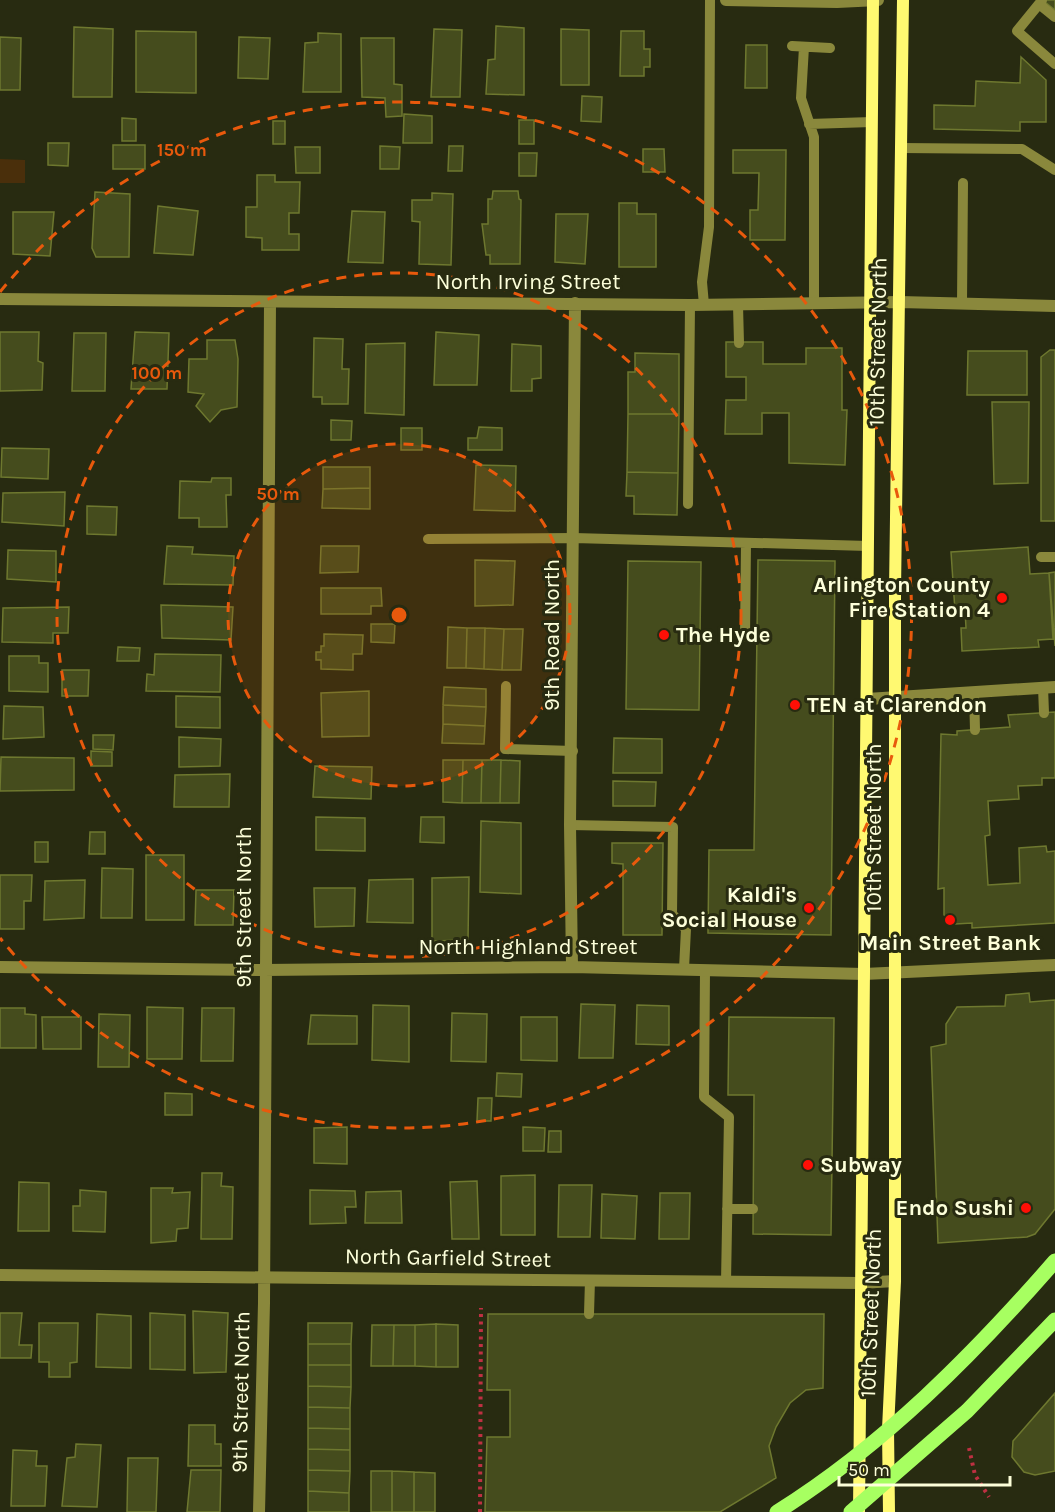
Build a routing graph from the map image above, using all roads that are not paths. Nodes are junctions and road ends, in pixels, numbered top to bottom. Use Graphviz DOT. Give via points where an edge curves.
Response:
graph roads {
  1 [pos="710,0"];
  2 [pos="726,0"];
  3 [pos="873,0"];
  4 [pos="878,0"];
  5 [pos="903,0"];
  6 [pos="785,1"];
  7 [pos="1041,2"];
  8 [pos="1055,17"];
  9 [pos="792,46"];
  10 [pos="804,47"];
  11 [pos="830,48"];
  12 [pos="1055,64"];
  13 [pos="872,122"];
  14 [pos="809,124"];
  15 [pos="900,148"];
  16 [pos="1055,170"];
  17 [pos="963,183"];
  18 [pos="0,299"];
  19 [pos="270,302"];
  20 [pos="870,302"];
  21 [pos="900,302"];
  22 [pos="575,303"];
  23 [pos="814,303"];
  24 [pos="962,303"];
  25 [pos="704,304"];
  26 [pos="690,305"];
  27 [pos="738,305"];
  28 [pos="1055,306"];
  29 [pos="739,343"];
  30 [pos="688,504"];
  31 [pos="574,538"];
  32 [pos="428,539"];
  33 [pos="746,543"];
  34 [pos="868,546"];
  35 [pos="1041,557"];
  36 [pos="1055,557"];
  37 [pos="745,637"];
  38 [pos="506,686"];
  39 [pos="1049,687"];
  40 [pos="974,692"];
  41 [pos="895,698"];
  42 [pos="867,699"];
  43 [pos="1044,713"];
  44 [pos="975,730"];
  45 [pos="573,751"];
  46 [pos="570,825"];
  47 [pos="1055,965"];
  48 [pos="0,967"];
  49 [pos="572,967"];
  50 [pos="684,969"];
  51 [pos="264,970"];
  52 [pos="705,971"];
  53 [pos="864,974"];
  54 [pos="896,974"];
  55 [pos="727,1209"];
  56 [pos="753,1209"];
  57 [pos="1055,1261"];
  58 [pos="0,1275"];
  59 [pos="264,1278"];
  60 [pos="590,1280"];
  61 [pos="896,1281"];
  62 [pos="726,1282"];
  63 [pos="860,1283"];
  64 [pos="589,1314"];
  65 [pos="1055,1320"];
  66 [pos="888,1429"];
  67 [pos="859,1453"];
  68 [pos="887,1483"];
  69 [pos="858,1511"];
  70 [pos="259,1512"];
  71 [pos="777,1512"];
  72 [pos="889,1512"];
  1 -- 25 [label="lane" via="709,227 702,282"];
  2 -- 6 [label="street"];
  3 -- 4 [label="street"];
  3 -- 6 [label="street"];
  3 -- 13 [label="main road, 10th Street North"];
  5 -- 15 [label="main road, 10th Street North"];
  7 -- 8 [label="lane"];
  7 -- 12 [label="lane" via="1017,31"];
  9 -- 10 [label="lane"];
  10 -- 11 [label="lane"];
  10 -- 14 [label="lane" via="801,99"];
  13 -- 14 [label="lane"];
  13 -- 20 [label="main road, 10th Street North"];
  14 -- 23 [label="lane" via="814,148"];
  15 -- 16 [label="lane" via="1022,149"];
  15 -- 21 [label="main road, 10th Street North"];
  17 -- 24 [label="lane"];
  18 -- 19 [label="street, North Irving Street"];
  19 -- 22 [label="street, North Irving Street"];
  19 -- 51 [label="street, 9th Street North"];
  20 -- 21 [label="street, North Irving Street"];
  20 -- 23 [label="street, North Irving Street"];
  20 -- 34 [label="main road, 10th Street North"];
  21 -- 24 [label="street, North Irving Street"];
  21 -- 41 [label="main road, 10th Street North"];
  22 -- 26 [label="street, North Irving Street"];
  22 -- 31 [label="street, 9th Road North"];
  23 -- 27 [label="street, North Irving Street"];
  24 -- 28 [label="street, North Irving Street"];
  25 -- 26 [label="street, North Irving Street"];
  25 -- 27 [label="street, North Irving Street"];
  26 -- 30 [label="lane"];
  27 -- 29 [label="lane"];
  31 -- 32 [label="lane"];
  31 -- 33 [label="lane"];
  31 -- 45 [label="street, 9th Road North"];
  33 -- 34 [label="lane"];
  33 -- 37 [label="lane"];
  34 -- 42 [label="main road, 10th Street North"];
  35 -- 36 [label="lane"];
  38 -- 45 [label="lane" via="505,749"];
  39 -- 40 [label="street"];
  39 -- 43 [label="lane"];
  40 -- 41 [label="street"];
  40 -- 44 [label="lane"];
  41 -- 42 [label="street"];
  41 -- 54 [label="main road, 10th Street North"];
  42 -- 53 [label="main road, 10th Street North"];
  45 -- 46 [label="street, 9th Road North"];
  46 -- 49 [label="street, 9th Road North"];
  46 -- 50 [label="lane" via="673,827 672,914 686,929"];
  47 -- 54 [label="street, North Highland Street"];
  48 -- 51 [label="street, North Highland Street"];
  49 -- 50 [label="street, North Highland Street"];
  49 -- 51 [label="street, North Highland Street"];
  50 -- 52 [label="street, North Highland Street"];
  51 -- 59 [label="street, 9th Street North"];
  52 -- 53 [label="street, North Highland Street"];
  52 -- 55 [label="lane" via="704,1097 729,1117"];
  53 -- 54 [label="street, North Highland Street"];
  53 -- 63 [label="main road, 10th Street North"];
  54 -- 61 [label="main road, 10th Street North"];
  55 -- 56 [label="lane"];
  55 -- 62 [label="lane"];
  57 -- 66 [label="main road" via="971,1355"];
  58 -- 59 [label="street, North Garfield Street"];
  59 -- 60 [label="street, North Garfield Street"];
  59 -- 70 [label="street, 9th Street North"];
  60 -- 62 [label="street, North Garfield Street"];
  60 -- 64 [label="lane"];
  61 -- 63 [label="street, North Garfield Street"];
  61 -- 66 [label="main road, 10th Street North"];
  62 -- 63 [label="street, North Garfield Street"];
  63 -- 67 [label="main road, 10th Street North"];
  65 -- 68 [label="main road" via="967,1411"];
  66 -- 67 [label="main road"];
  66 -- 68 [label="main road, 10th Street North"];
  67 -- 69 [label="main road, 10th Street North"];
  67 -- 71 [label="main road"];
  68 -- 69 [label="main road"];
  68 -- 72 [label="main road, 10th Street North"];
}
